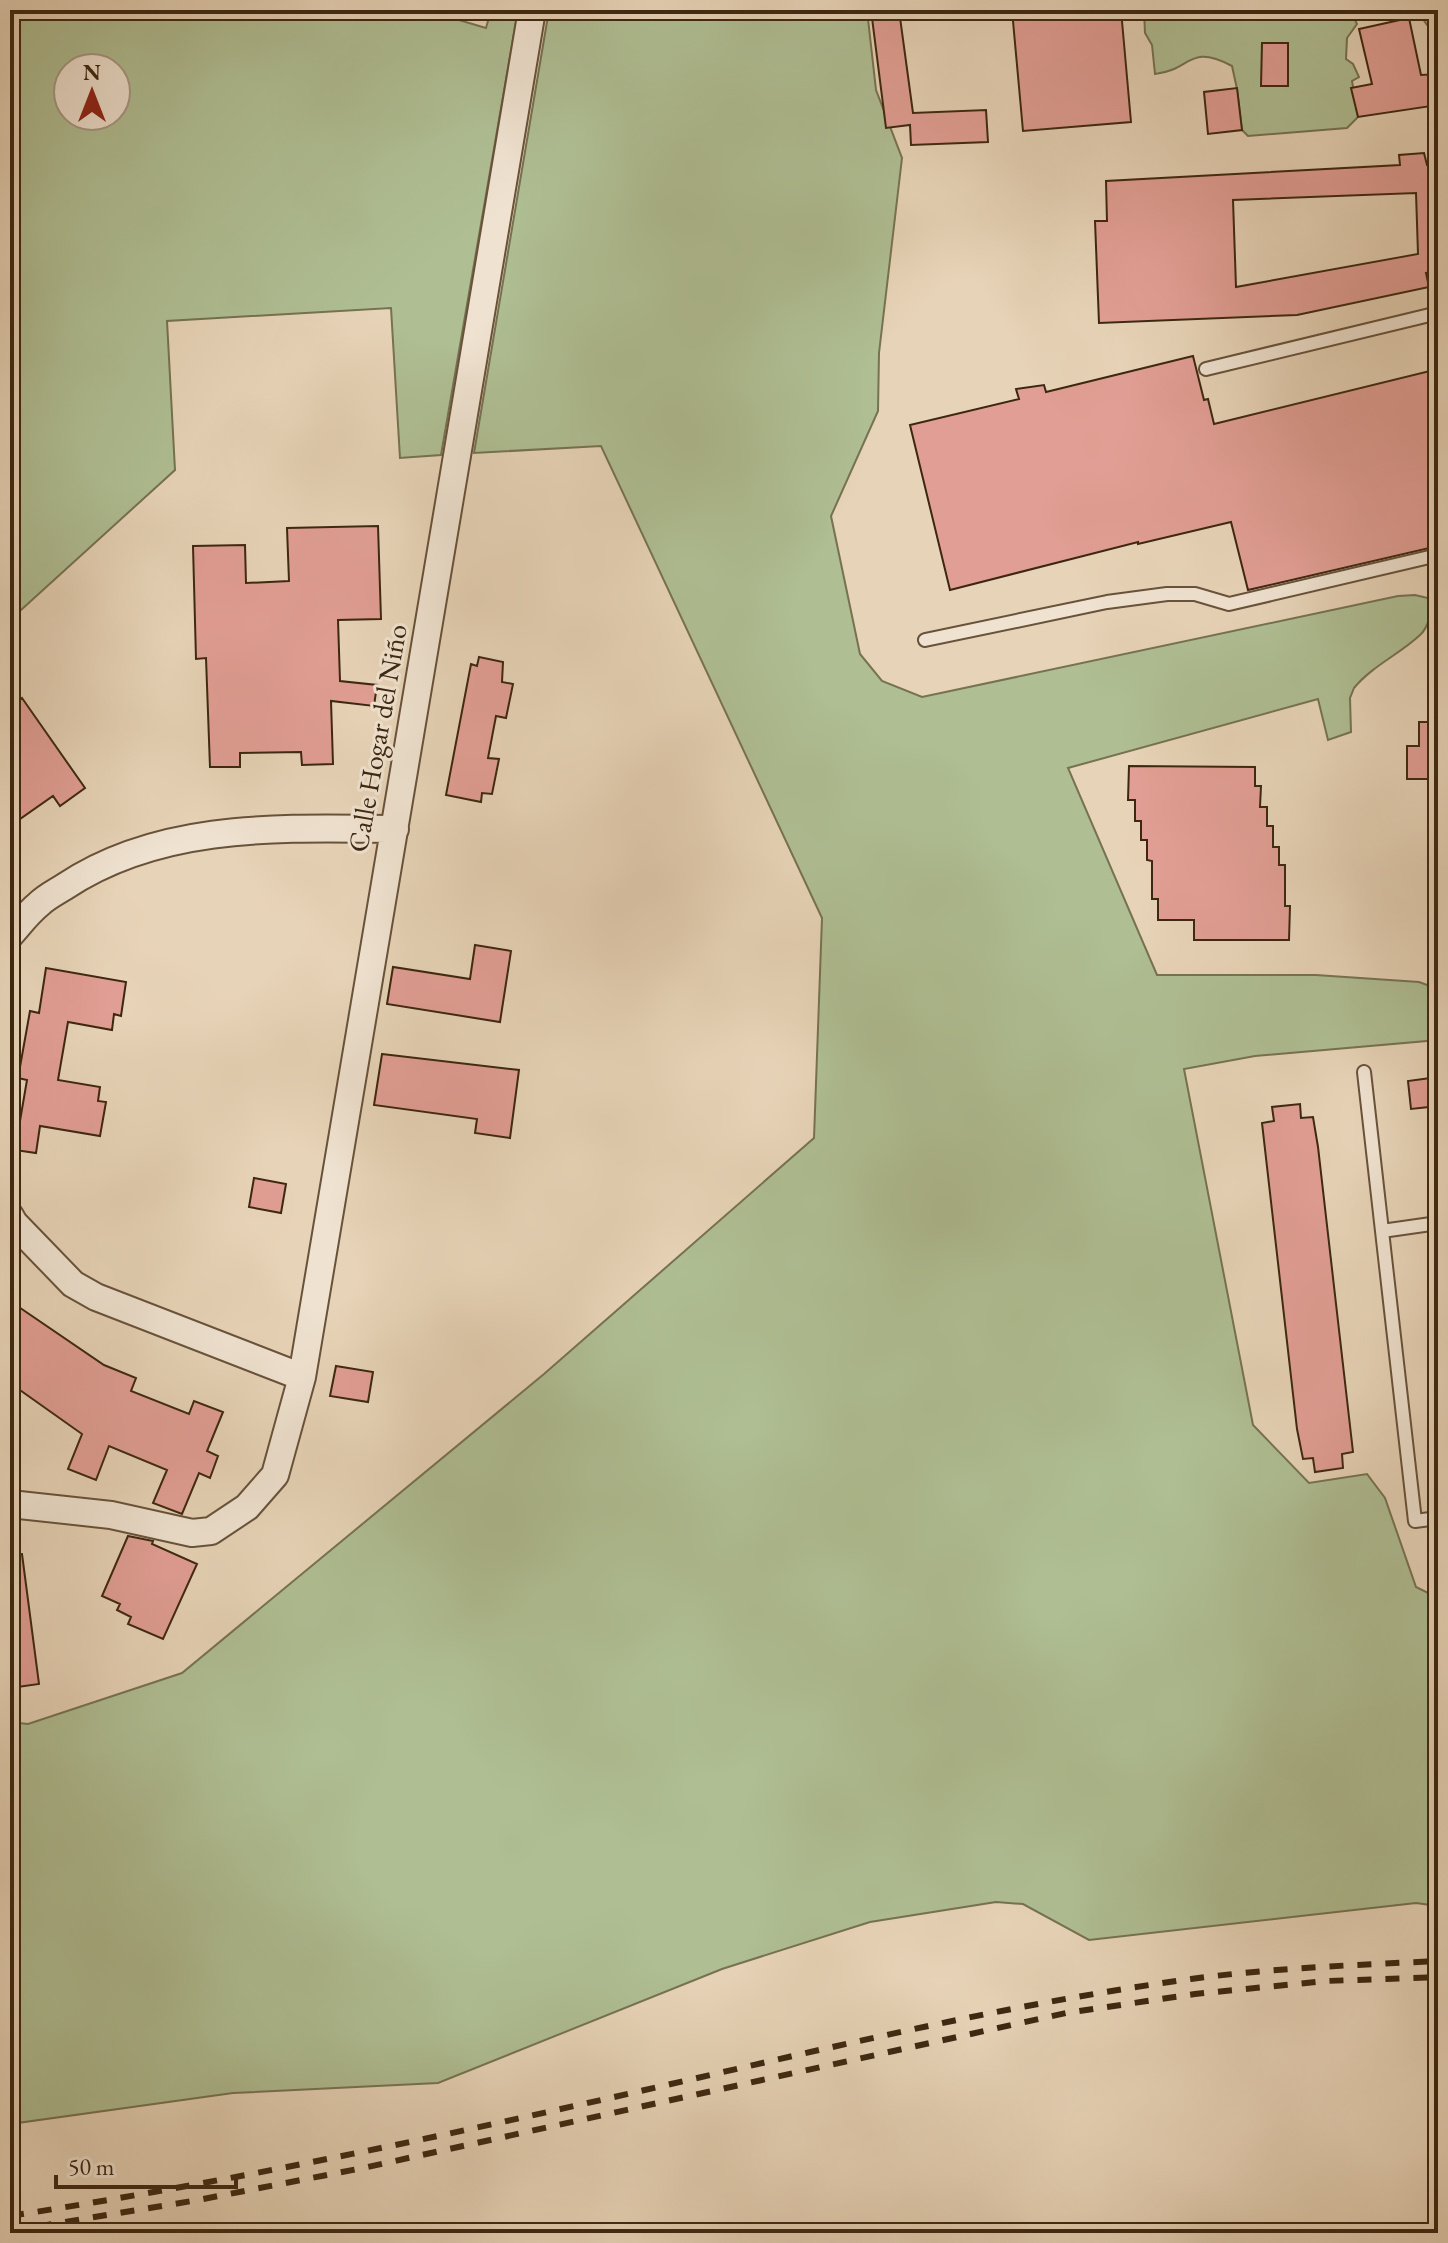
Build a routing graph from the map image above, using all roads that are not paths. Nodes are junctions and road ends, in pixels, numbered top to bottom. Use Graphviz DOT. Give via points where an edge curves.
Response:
graph roads {
  1 [pos="532,10"];
  2 [pos="1438,313"];
  3 [pos="1206,369"];
  4 [pos="1438,555"];
  5 [pos="925,640"];
  6 [pos="395,829"];
  7 [pos="10,935"];
  8 [pos="1364,1072"];
  9 [pos="10,1216"];
  10 [pos="1438,1223"];
  11 [pos="1382,1231"];
  12 [pos="302,1377"];
  13 [pos="10,1504"];
  14 [pos="1438,1518"];
  1 -- 6 [label="street, Calle Hogar del Niño"];
  2 -- 3 [label="lane"];
  4 -- 5 [label="lane" via="1229,604 1195,594 1167,594"];
  6 -- 7 [label="street" via="239,831 182,839 89,870 39,903"];
  6 -- 12 [label="street, Calle Hogar del Niño"];
  8 -- 11 [label="lane"];
  9 -- 12 [label="street" via="73,1284 96,1297"];
  10 -- 11 [label="lane"];
  11 -- 14 [label="lane" via="1415,1521"];
  12 -- 13 [label="street, Calle Hogar del Niño" via="275,1475 247,1507 211,1531 192,1533 111,1515"];
}
